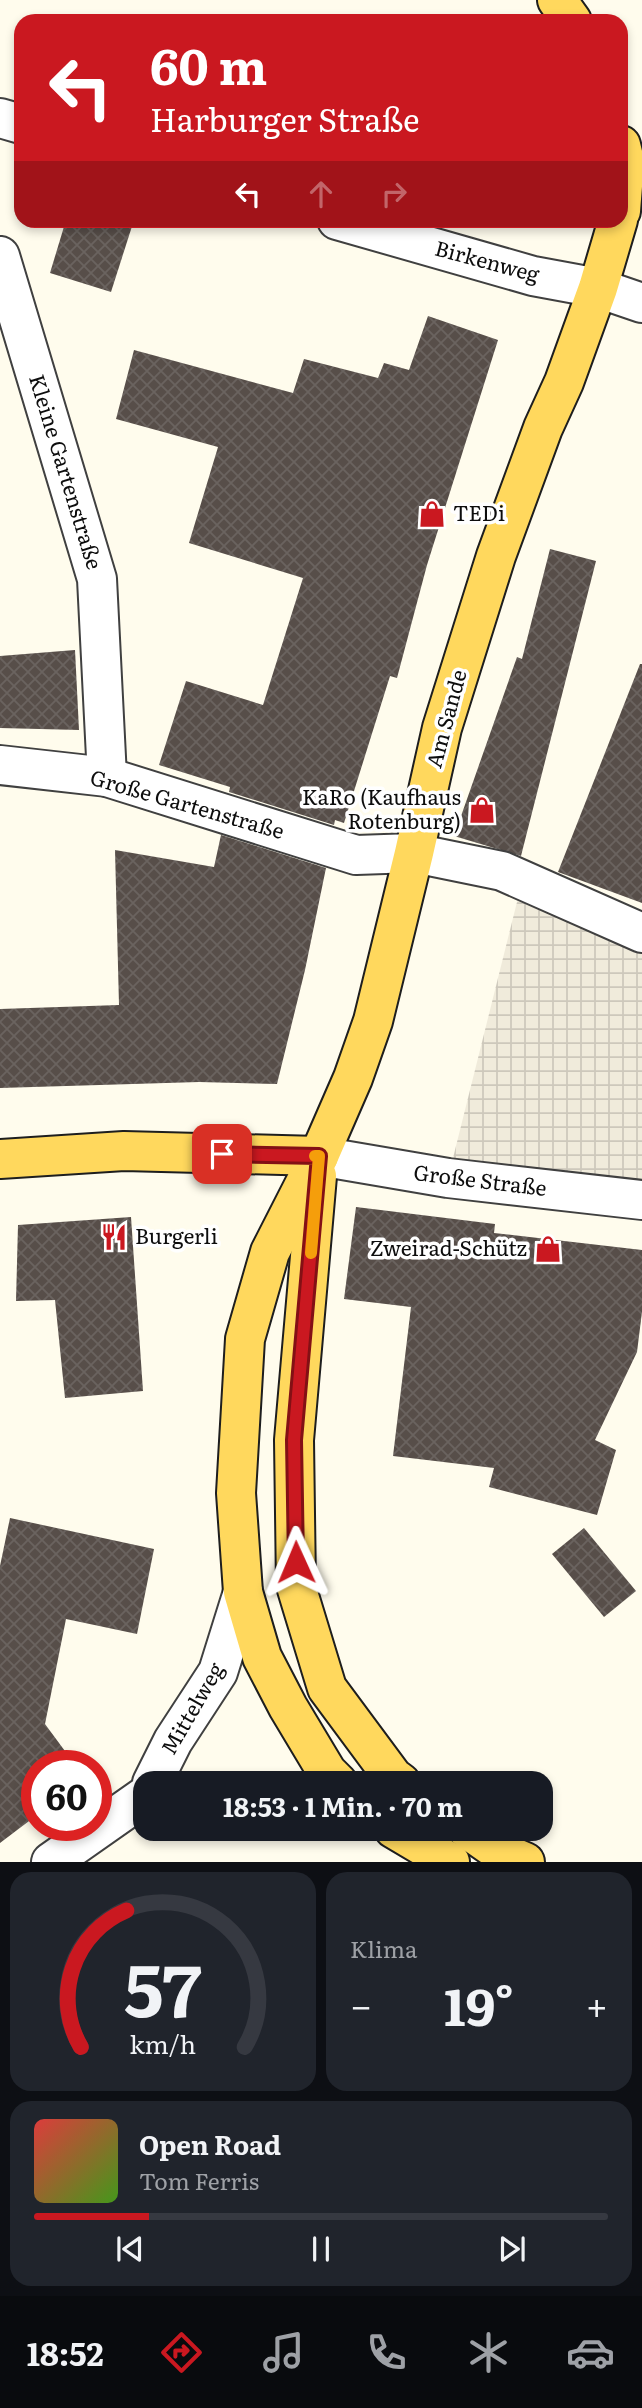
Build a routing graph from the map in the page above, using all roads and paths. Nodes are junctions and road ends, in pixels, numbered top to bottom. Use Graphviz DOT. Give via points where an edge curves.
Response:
graph roads {
  1 [pos="365,228"];
  2 [pos="616,228"];
  3 [pos="0,256"];
  4 [pos="598,288"];
  5 [pos="642,303"];
  6 [pos="0,765"];
  7 [pos="107,777"];
  8 [pos="415,853"];
  9 [pos="642,933"];
  10 [pos="319,1156"];
  11 [pos="0,1159"];
  12 [pos="642,1200"];
  13 [pos="243,1592"];
  14 [pos="158,1771"];
  15 [pos="328,1771"];
  16 [pos="389,1771"];
  17 [pos="133,1805"];
  18 [pos="414,1841"];
  19 [pos="484,1841"];
  20 [pos="51,1862"];
  21 [pos="450,1862"];
  22 [pos="525,1862"];
  1 -- 4 [label="street, Birkenweg" via="533,276"];
  2 -- 4 [label="main road, Am Sande"];
  3 -- 7 [label="street, Kleine Gartenstraße" via="97,579"];
  4 -- 5 [label="street, Birkenweg"];
  4 -- 8 [label="main road, Am Sande" via="496,555 442,728"];
  6 -- 7 [label="street, Große Gartenstraße"];
  7 -- 8 [label="street, Große Gartenstraße" via="356,855"];
  8 -- 9 [label="street, Große Gartenstraße" via="502,872"];
  8 -- 10 [label="main road, Am Sande" via="373,1021"];
  10 -- 11 [label="main road" via="124,1151"];
  10 -- 12 [label="street, Große Straße" via="448,1178"];
  10 -- 13 [label="main road, Am Sande" via="270,1252 245,1339 236,1493"];
  10 -- 16 [label="main road" via="294,1440 296,1587 327,1688"];
  13 -- 14 [label="street, Mittelweg" via="218,1672"];
  13 -- 15 [label="main road, Am Sande" via="262,1657"];
  17 -- 20 [label="street"];
  18 -- 21 [label="main road"];
  19 -- 22 [label="main road"];
}
